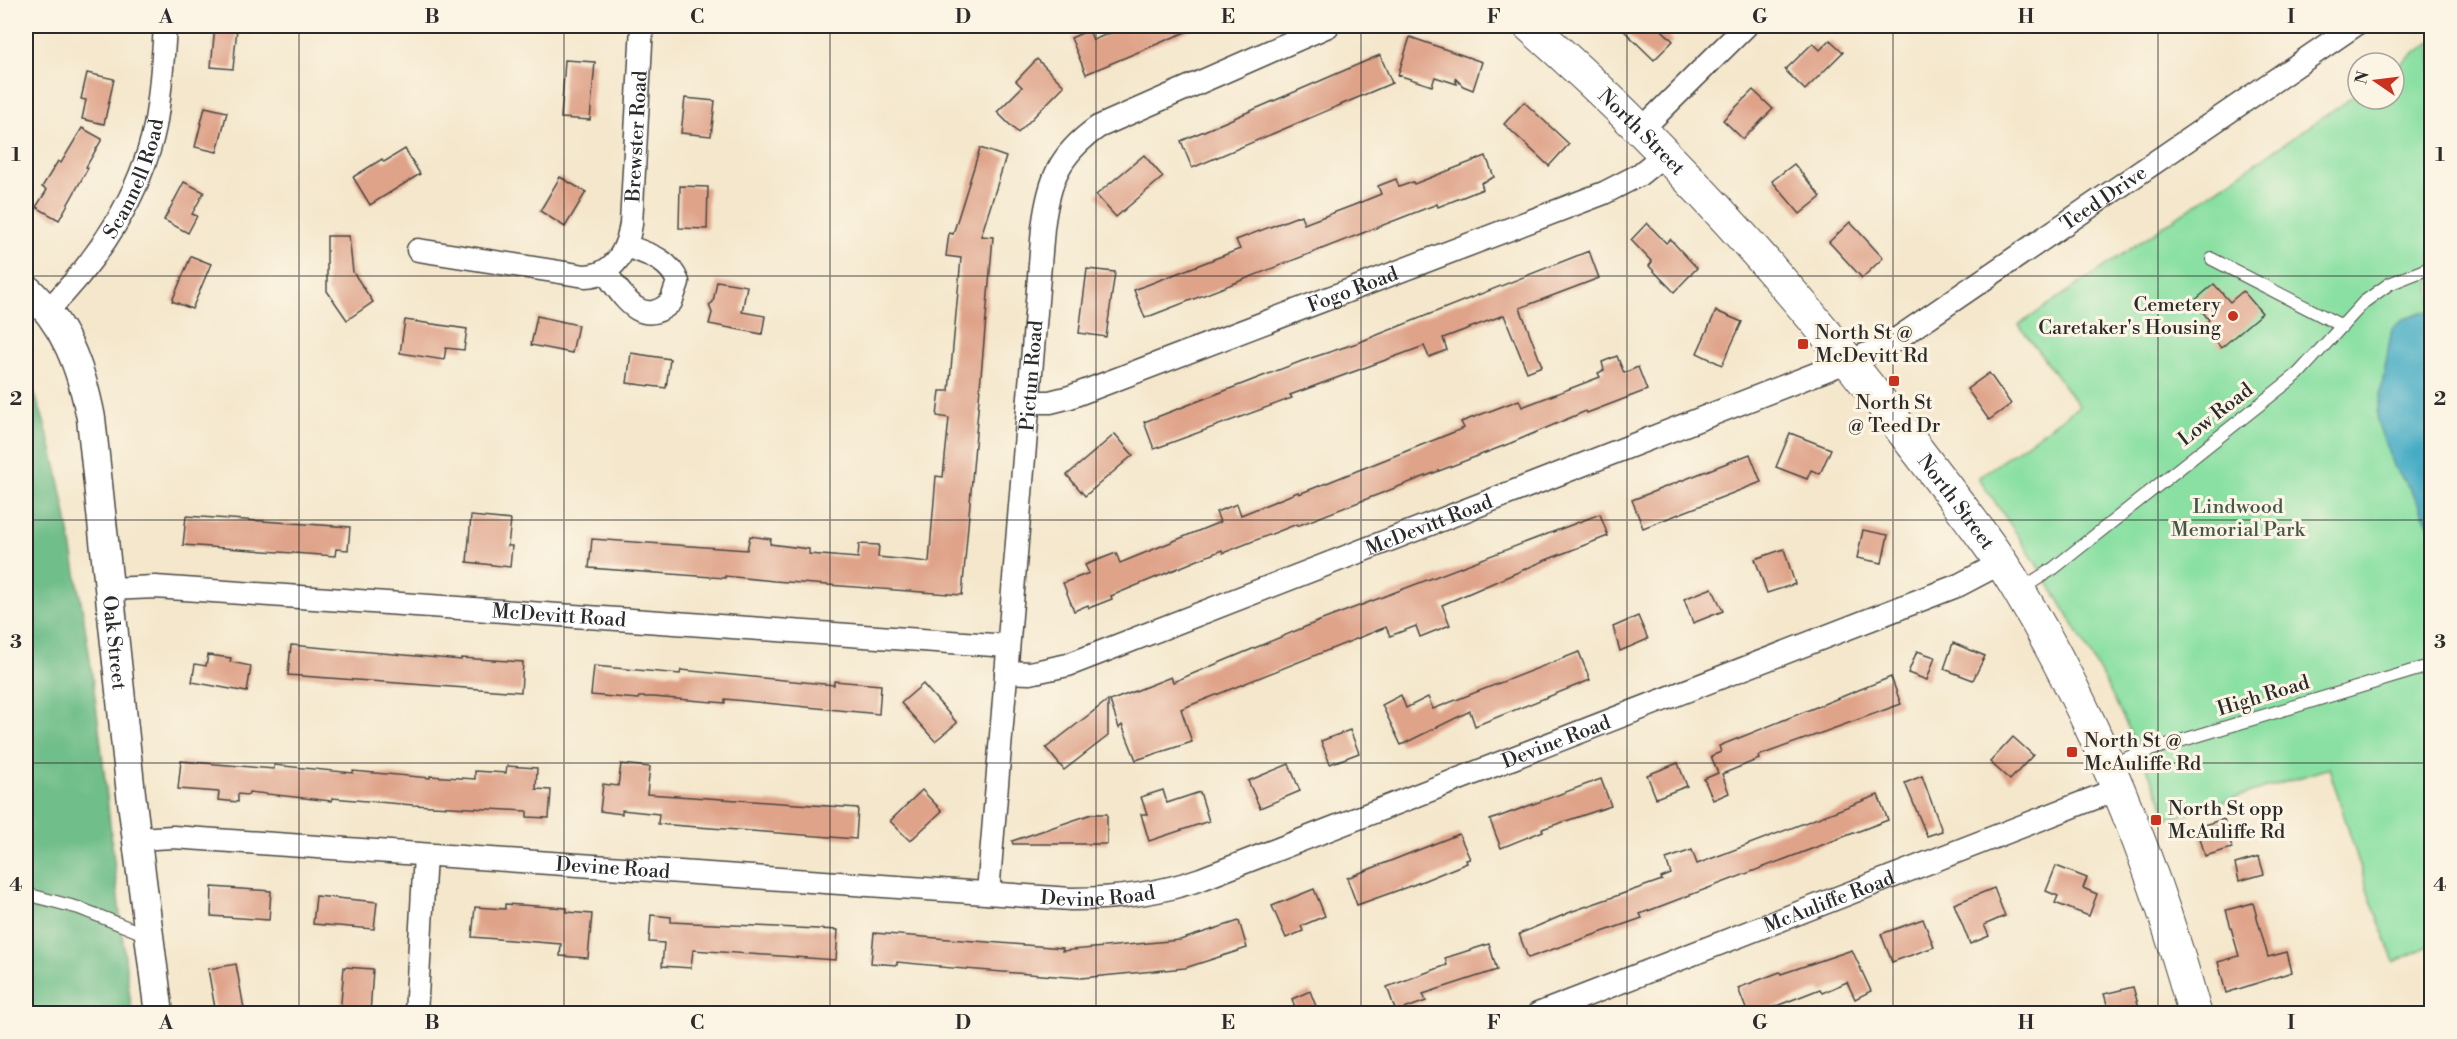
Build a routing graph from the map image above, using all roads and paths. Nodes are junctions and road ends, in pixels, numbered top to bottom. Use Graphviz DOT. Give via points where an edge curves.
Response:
graph roads {
  1 [pos="165,26"];
  2 [pos="642,26"];
  3 [pos="1328,26"];
  4 [pos="1530,26"];
  5 [pos="1746,26"];
  6 [pos="2354,26"];
  7 [pos="1641,130"];
  8 [pos="1665,154"];
  9 [pos="626,246"];
  10 [pos="418,250"];
  11 [pos="2212,259"];
  12 [pos="2432,267"];
  13 [pos="605,272"];
  14 [pos="26,288"];
  15 [pos="48,310"];
  16 [pos="2342,326"];
  17 [pos="1850,363"];
  18 [pos="1029,402"];
  19 [pos="2001,563"];
  20 [pos="110,589"];
  21 [pos="2019,591"];
  22 [pos="1008,646"];
  23 [pos="2432,665"];
  24 [pos="1006,672"];
  25 [pos="2113,777"];
  26 [pos="136,839"];
  27 [pos="425,855"];
  28 [pos="988,893"];
  29 [pos="26,894"];
  30 [pos="149,936"];
  31 [pos="159,1014"];
  32 [pos="416,1014"];
  33 [pos="1538,1014"];
  34 [pos="2195,1014"];
  1 -- 15 [label="street, Scannell Road" via="154,128 140,174 98,250"];
  2 -- 9 [label="street, Brewster Road" via="631,224"];
  3 -- 18 [label="street, Pictun Road" via="1098,127 1065,156 1052,181 1045,210"];
  4 -- 7 [label="main road, North Street"];
  5 -- 7 [label="street"];
  6 -- 17 [label="street, Teed Drive" via="1904,336"];
  7 -- 8 [label="main road, North Street"];
  8 -- 17 [label="main road, North Street"];
  8 -- 18 [label="street, Fogo Road" via="1640,175 1604,193 1070,397"];
  9 -- 13 [label="street, Brewster Road"];
  9 -- 13 [label="street" via="654,256 670,267 678,282 671,302 655,313 637,309"];
  10 -- 13 [label="street" via="573,274 595,276"];
  11 -- 16 [label="lane"];
  12 -- 16 [label="lane, Low Road" via="2389,284 2364,302"];
  14 -- 15 [label="street, Oak Street"];
  15 -- 20 [label="street, Oak Street" via="76,359 87,399"];
  16 -- 21 [label="lane, Low Road" via="2298,374 2054,568"];
  17 -- 19 [label="main road, North Street"];
  17 -- 24 [label="street, McDevitt Road" via="1068,665 1030,673"];
  18 -- 22 [label="street, Pictun Road"];
  19 -- 21 [label="main road, North Street"];
  19 -- 28 [label="street, Devine Road" via="1959,585 1183,885 1107,898"];
  20 -- 22 [label="street, McDevitt Road" via="167,588"];
  20 -- 26 [label="street, Oak Street"];
  21 -- 25 [label="main road, North Street"];
  22 -- 24 [label="street, Pictun Road"];
  23 -- 25 [label="lane, High Road" via="2140,753"];
  24 -- 28 [label="street, Pictun Road"];
  25 -- 33 [label="street, McAuliffe Road"];
  25 -- 34 [label="main road, North Street" via="2154,880"];
  26 -- 27 [label="street, Devine Road" via="173,837"];
  26 -- 30 [label="street, Oak Street"];
  27 -- 28 [label="street, Devine Road"];
  27 -- 32 [label="street"];
  29 -- 30 [label="lane" via="79,908"];
  30 -- 31 [label="street, Oak Street"];
}
